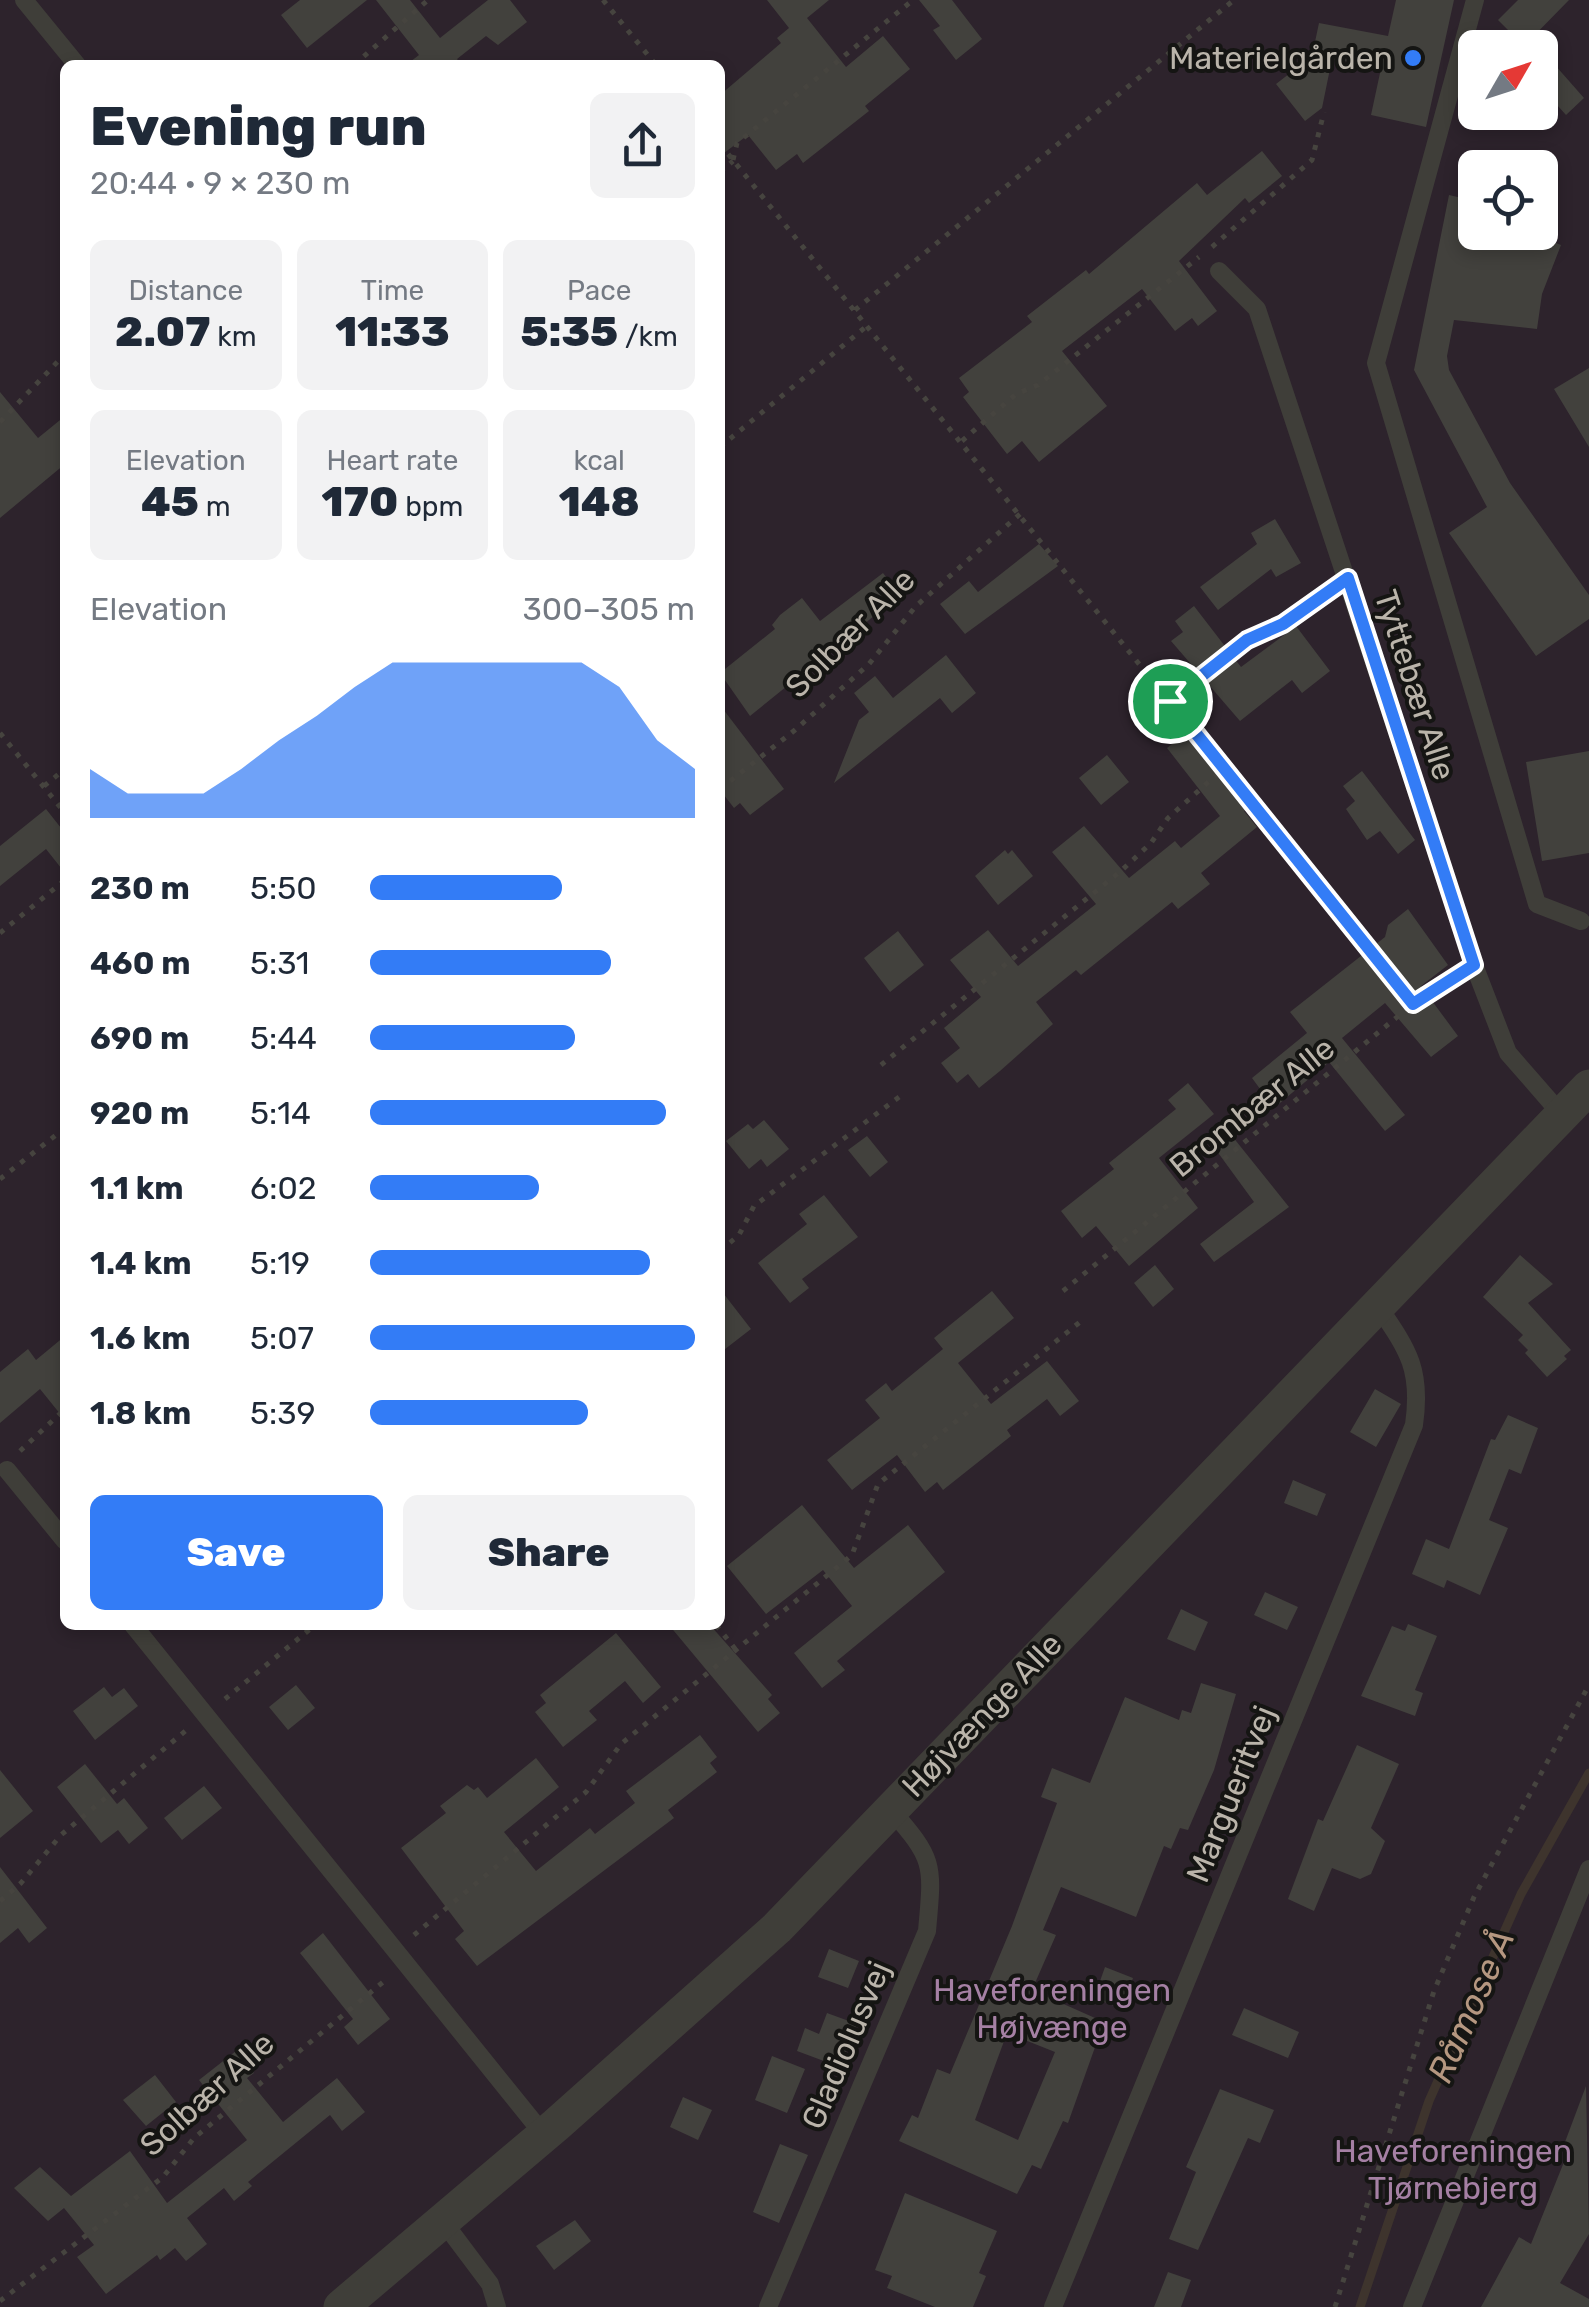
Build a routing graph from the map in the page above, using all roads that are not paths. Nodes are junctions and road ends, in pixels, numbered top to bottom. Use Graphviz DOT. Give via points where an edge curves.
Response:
graph roads {
  1 [pos="24,0"];
  2 [pos="1475,0"];
  3 [pos="73,60"];
  4 [pos="1219,271"];
  5 [pos="1582,921"];
  6 [pos="1589,1087"];
  7 [pos="1562,1115"];
  8 [pos="1378,1306"];
  9 [pos="7,1470"];
  10 [pos="60,1535"];
  11 [pos="136,1630"];
  12 [pos="891,1810"];
  13 [pos="1589,1870"];
  14 [pos="544,2134"];
  15 [pos="442,2220"];
  16 [pos="1412,2304"];
  17 [pos="341,2307"];
  18 [pos="497,2307"];
  19 [pos="768,2307"];
  20 [pos="1053,2307"];
  1 -- 3 [label="lane"];
  2 -- 5 [label="lane" via="1376,363 1537,904"];
  4 -- 7 [label="lane, Tyttebær Alle" via="1258,308 1508,1053"];
  6 -- 7 [label="street, Højvænge Alle"];
  7 -- 8 [label="street, Højvænge Alle"];
  8 -- 12 [label="street, Højvænge Alle"];
  8 -- 20 [label="lane, Margueritvej" via="1409,1351 1420,1388 1414,1425"];
  9 -- 10 [label="lane"];
  11 -- 14 [label="lane"];
  12 -- 14 [label="street, Højvænge Alle" via="776,1928"];
  12 -- 19 [label="lane, Gladiolusvej" via="927,1850 927,1931"];
  13 -- 16 [label="lane"];
  14 -- 15 [label="street, Højvænge Alle"];
  15 -- 17 [label="street, Højvænge Alle"];
  15 -- 18 [label="lane" via="490,2284"];
}
